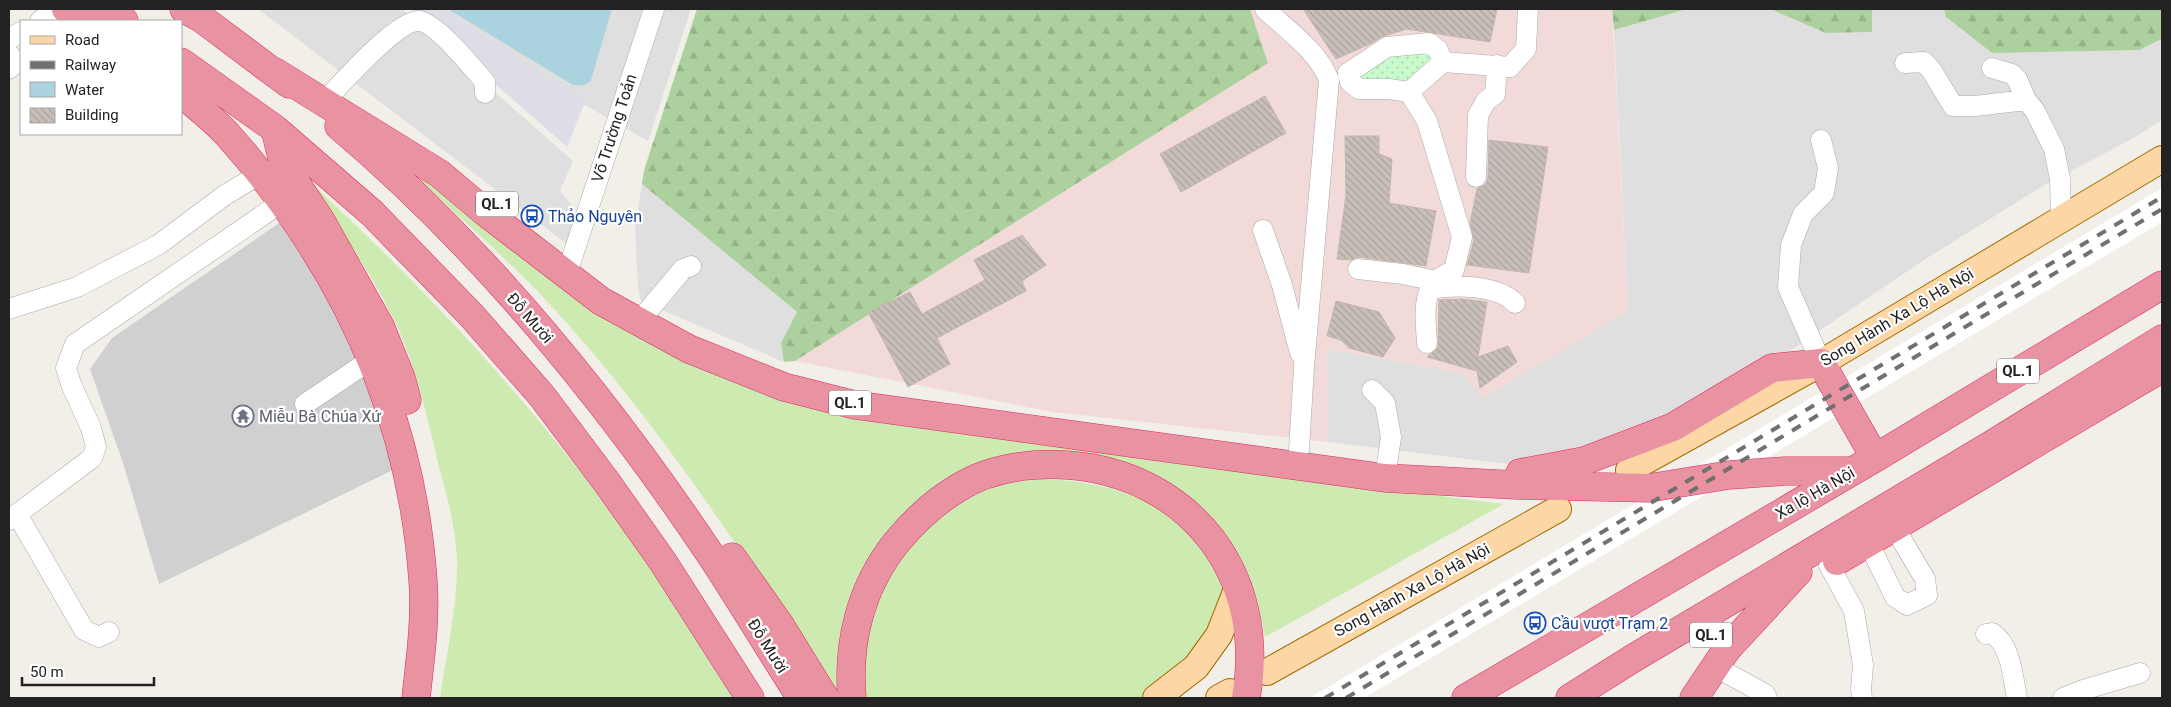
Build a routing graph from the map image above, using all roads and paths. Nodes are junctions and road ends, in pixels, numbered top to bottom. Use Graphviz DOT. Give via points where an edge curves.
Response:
graph roads {
  1 [pos="59,9"];
  2 [pos="66,9"];
  3 [pos="106,9"];
  4 [pos="654,9"];
  5 [pos="1265,9"];
  6 [pos="1528,9"];
  7 [pos="198,12"];
  8 [pos="42,20"];
  9 [pos="83,20"];
  10 [pos="122,20"];
  11 [pos="20,33"];
  12 [pos="9,39"];
  13 [pos="9,54"];
  14 [pos="1443,62"];
  15 [pos="182,63"];
  16 [pos="1905,64"];
  17 [pos="1497,65"];
  18 [pos="1992,68"];
  19 [pos="9,69"];
  20 [pos="275,72"];
  21 [pos="1350,82"];
  22 [pos="1409,92"];
  23 [pos="485,93"];
  24 [pos="182,94"];
  25 [pos="2026,100"];
  26 [pos="324,102"];
  27 [pos="1327,103"];
  28 [pos="347,117"];
  29 [pos="275,130"];
  30 [pos="1821,140"];
  31 [pos="2162,159"];
  32 [pos="260,174"];
  33 [pos="1476,177"];
  34 [pos="282,202"];
  35 [pos="2061,220"];
  36 [pos="1263,230"];
  37 [pos="691,266"];
  38 [pos="1358,269"];
  39 [pos="568,270"];
  40 [pos="1433,285"];
  41 [pos="2162,285"];
  42 [pos="1515,303"];
  43 [pos="9,309"];
  44 [pos="647,312"];
  45 [pos="2162,339"];
  46 [pos="1427,343"];
  47 [pos="372,359"];
  48 [pos="1821,363"];
  49 [pos="1304,367"];
  50 [pos="2162,368"];
  51 [pos="1372,390"];
  52 [pos="305,404"];
  53 [pos="2044,438"];
  54 [pos="1991,445"];
  55 [pos="1300,450"];
  56 [pos="1875,458"];
  57 [pos="1629,470"];
  58 [pos="1851,471"];
  59 [pos="1348,474"];
  60 [pos="1385,478"];
  61 [pos="1466,483"];
  62 [pos="1558,509"];
  63 [pos="13,517"];
  64 [pos="1894,527"];
  65 [pos="1868,542"];
  66 [pos="1824,557"];
  67 [pos="1238,587"];
  68 [pos="1775,597"];
  69 [pos="109,632"];
  70 [pos="1986,634"];
  71 [pos="1632,659"];
  72 [pos="1714,666"];
  73 [pos="1266,672"];
  74 [pos="2140,673"];
  75 [pos="1232,696"];
  76 [pos="416,698"];
  77 [pos="430,698"];
  78 [pos="750,698"];
  79 [pos="800,698"];
  80 [pos="825,698"];
  81 [pos="852,698"];
  82 [pos="1156,698"];
  83 [pos="1466,698"];
  84 [pos="1570,698"];
  85 [pos="1694,698"];
  86 [pos="1767,698"];
  87 [pos="1862,698"];
  88 [pos="2017,698"];
  89 [pos="2063,698"];
  1 -- 8 [label="street"];
  2 -- 9 [label="highway"];
  3 -- 10 [label="highway"];
  4 -- 39 [label="street, Võ Trường Toản"];
  5 -- 27 [label="street" via="1324,69 1329,80"];
  6 -- 17 [label="street" via="1526,49 1510,67"];
  7 -- 20 [label="highway, Đỗ Mười / QL.1"];
  11 -- 12 [label="street"];
  13 -- 19 [label="street" via="16,63"];
  14 -- 17 [label="street"];
  14 -- 21 [label="street" via="1438,50 1429,43 1388,47 1348,73"];
  14 -- 22 [label="street"];
  15 -- 29 [label="highway"];
  16 -- 25 [label="street" via="1924,62 1953,106"];
  17 -- 33 [label="street" via="1495,94 1486,101 1478,115"];
  18 -- 25 [label="street" via="2012,74"];
  20 -- 26 [label="highway, QL.1"];
  20 -- 79 [label="highway, Đỗ Mười / QL.1" via="416,198 546,335 632,444 712,557"];
  21 -- 22 [label="street" via="1359,89"];
  21 -- 27 [label="street"];
  22 -- 40 [label="street" via="1427,121 1462,237 1454,270"];
  23 -- 26 [label="street" via="485,82 479,75 438,31 420,21 409,23 394,33"];
  24 -- 32 [label="highway" via="225,132"];
  25 -- 35 [label="street" via="2054,149 2060,178"];
  26 -- 28 [label="highway, QL.1"];
  27 -- 49 [label="street"];
  28 -- 39 [label="highway, QL.1" via="440,174"];
  28 -- 80 [label="highway, Đỗ Mười / QL.1" via="501,270 574,351 728,551 780,625"];
  29 -- 77 [label="highway" via="284,165 376,318 401,378 420,449 440,585"];
  29 -- 78 [label="highway" via="372,213 472,316 542,396 663,562"];
  30 -- 48 [label="street" via="1828,168 1824,193 1803,214 1791,245 1788,286"];
  31 -- 35 [label="main road, Song Hành Xa Lộ Hà Nội"];
  32 -- 34 [label="highway"];
  32 -- 43 [label="street" via="225,195 158,245 77,286"];
  34 -- 47 [label="highway" via="337,287"];
  34 -- 63 [label="street" via="75,344 66,368 96,447 92,458"];
  35 -- 48 [label="main road, Song Hành Xa Lộ Hà Nội"];
  36 -- 49 [label="street"];
  37 -- 44 [label="street" via="683,269"];
  38 -- 40 [label="street" via="1403,274"];
  39 -- 44 [label="highway, QL.1"];
  39 -- 59 [label="highway, QL.1" via="601,301 689,349 793,390 855,405"];
  40 -- 42 [label="street" via="1495,292"];
  40 -- 46 [label="street" via="1426,311"];
  41 -- 56 [label="highway, Xa lộ Hà Nội / QL.1"];
  44 -- 55 [label="highway, QL.1" via="739,358 788,377 853,391 928,404"];
  45 -- 54 [label="highway, QL.1"];
  47 -- 52 [label="street"];
  47 -- 76 [label="highway" via="385,390 403,454 416,519 424,583 422,650"];
  48 -- 56 [label="highway"];
  48 -- 57 [label="main road, Song Hành Xa Lộ Hà Nội"];
  48 -- 61 [label="highway" via="1772,368 1673,427 1584,461"];
  49 -- 55 [label="street"];
  50 -- 53 [label="highway, QL.1"];
  51 -- 60 [label="street" via="1385,403 1391,437"];
  53 -- 54 [label="highway"];
  53 -- 64 [label="highway, QL.1"];
  54 -- 66 [label="highway, QL.1"];
  55 -- 59 [label="highway, QL.1" via="1318,452"];
  56 -- 58 [label="highway, Xa lộ Hà Nội"];
  58 -- 61 [label="highway, QL.1" via="1729,475 1649,488"];
  58 -- 83 [label="highway, Xa lộ Hà Nội"];
  59 -- 60 [label="highway, QL.1"];
  60 -- 61 [label="highway, QL.1"];
  62 -- 73 [label="main road, Song Hành Xa Lộ Hà Nội"];
  63 -- 69 [label="street" via="84,630 99,637"];
  64 -- 65 [label="highway, QL.1"];
  64 -- 65 [label="street" via="1925,579 1926,595 1907,605 1895,597"];
  65 -- 66 [label="highway, QL.1"];
  66 -- 68 [label="highway"];
  66 -- 71 [label="highway, QL.1"];
  66 -- 87 [label="street" via="1854,611 1863,665"];
  67 -- 75 [label="highway" via="1246,616 1249,649"];
  67 -- 81 [label="highway" via="1209,534 1164,496 1124,475 1051,464 1002,470 959,487 922,513 878,570 861,606 854,634"];
  67 -- 82 [label="main road" via="1219,635 1196,667"];
  68 -- 71 [label="highway, QL.1" via="1672,658"];
  68 -- 72 [label="highway"];
  70 -- 88 [label="street" via="1997,636 2006,650"];
  71 -- 84 [label="highway, QL.1"];
  72 -- 85 [label="highway"];
  72 -- 86 [label="street"];
  74 -- 89 [label="street"];
}
